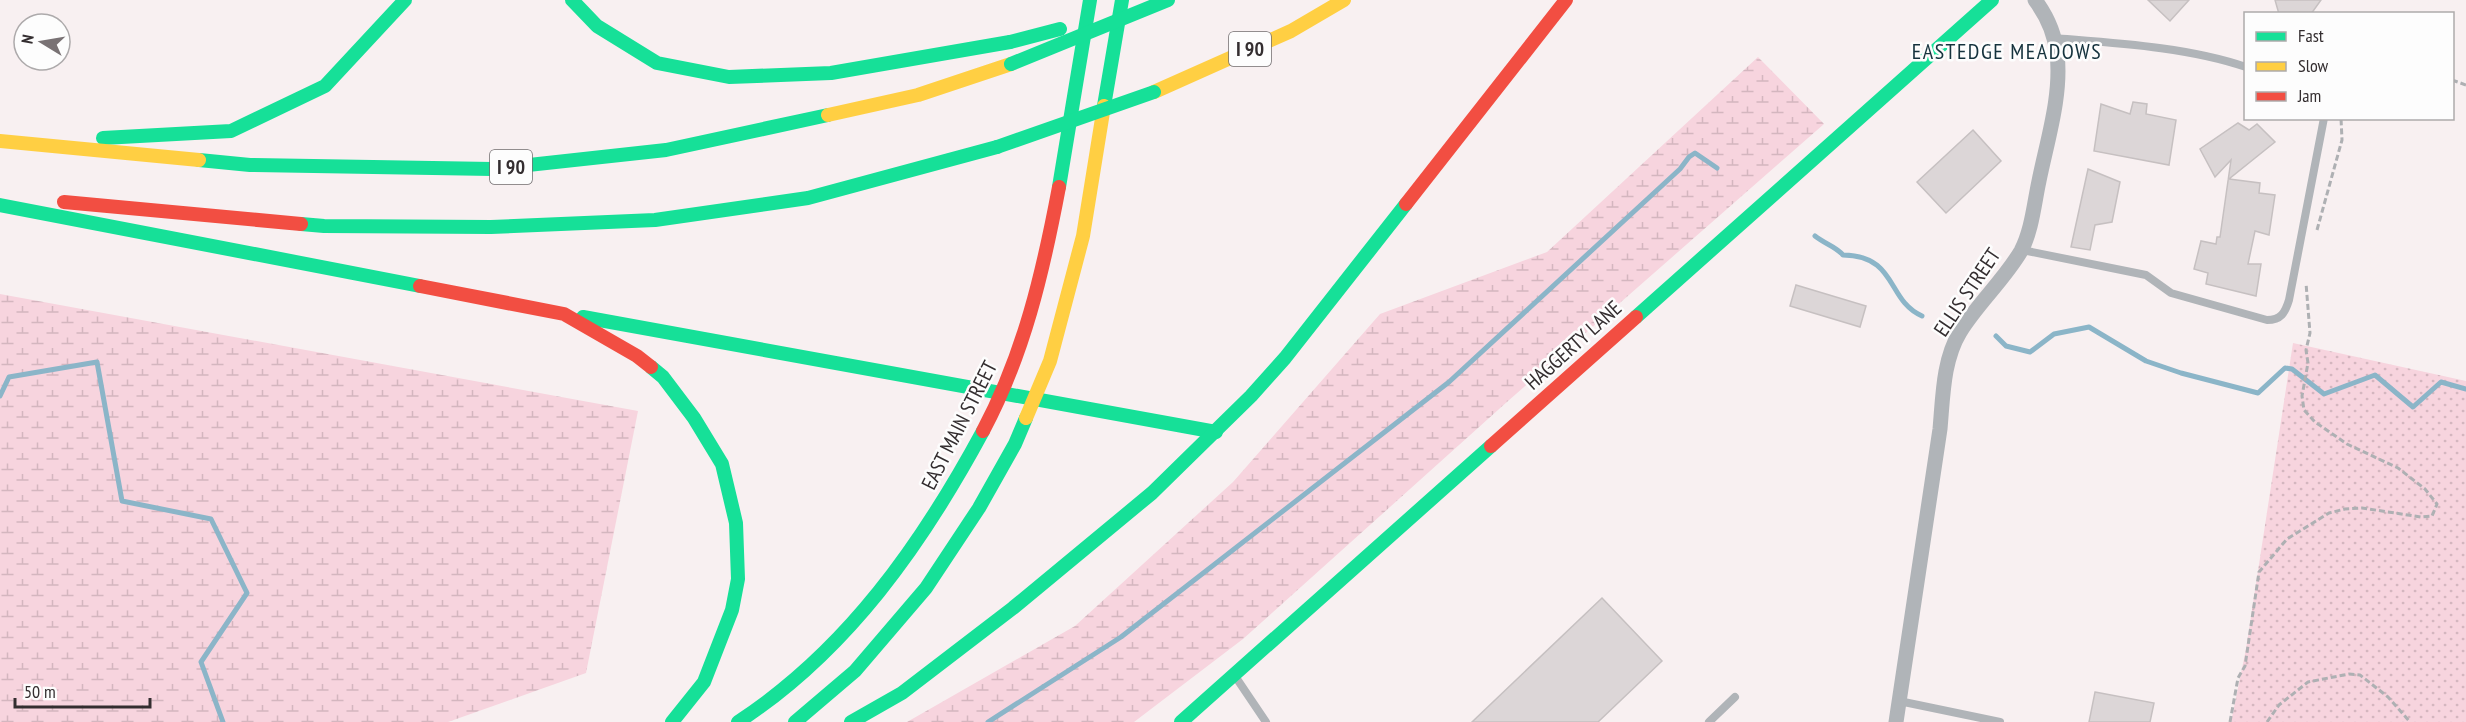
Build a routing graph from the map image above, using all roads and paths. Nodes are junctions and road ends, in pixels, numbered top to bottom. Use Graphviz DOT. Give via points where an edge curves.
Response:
graph roads {
  1 [pos="405,0"];
  2 [pos="572,0"];
  3 [pos="1081,0"];
  4 [pos="1090,0"];
  5 [pos="1122,0"];
  6 [pos="1169,0"];
  7 [pos="1344,0"];
  8 [pos="1566,0"];
  9 [pos="1992,0"];
  10 [pos="2035,0"];
  11 [pos="2054,38"];
  12 [pos="2244,67"];
  13 [pos="1077,79"];
  14 [pos="2324,120"];
  15 [pos="2341,120"];
  16 [pos="5,142"];
  17 [pos="0,196"];
  18 [pos="0,205"];
  19 [pos="2317,230"];
  20 [pos="2022,250"];
  21 [pos="2306,274"];
  22 [pos="564,314"];
  23 [pos="1004,393"];
  24 [pos="1036,398"];
  25 [pos="1216,432"];
  26 [pos="1235,676"];
  27 [pos="1735,697"];
  28 [pos="1899,701"];
  29 [pos="672,722"];
  30 [pos="738,722"];
  31 [pos="795,722"];
  32 [pos="851,722"];
  33 [pos="1181,722"];
  34 [pos="1266,722"];
  35 [pos="1709,722"];
  36 [pos="1896,722"];
  37 [pos="2000,722"];
  38 [pos="2230,722"];
  39 [pos="2267,722"];
  40 [pos="2410,722"];
  1 -- 16 [label="main road" via="325,86 231,131"];
  2 -- 6 [label="main road, bridge" via="597,26 657,63 729,77 831,73 1010,42"];
  3 -- 13 [label="main road"];
  4 -- 13 [label="main road, EAST MAIN STREET"];
  5 -- 24 [label="main road" via="1083,236 1050,361"];
  6 -- 16 [label="main road, I 90, bridge" via="1011,64 918,95 666,150 492,169 250,165"];
  7 -- 17 [label="main road, I 90, bridge" via="1291,31 1154,92 997,147 808,198 655,220 492,227 324,226"];
  8 -- 25 [label="main road" via="1285,358"];
  9 -- 26 [label="main road, HAGGERTY LANE"];
  10 -- 11 [label="street, ELLIS STREET"];
  11 -- 12 [label="lane" via="2169,50"];
  11 -- 20 [label="street, ELLIS STREET" via="2058,74 2055,98 2030,228"];
  13 -- 23 [label="main road, EAST MAIN STREET" via="1052,229"];
  14 -- 20 [label="lane" via="2289,300 2281,317 2266,320 2171,293 2146,275"];
  15 -- 19 [label="path" via="2342,140"];
  18 -- 22 [label="main road"];
  20 -- 28 [label="street, ELLIS STREET" via="1960,332 1950,356"];
  21 -- 38 [label="path" via="2310,333 2302,396 2304,410 2347,444 2398,468 2437,504 2432,516 2421,517 2362,508 2329,513 2287,539 2259,572 2245,666 2238,678"];
  22 -- 23 [label="main road"];
  22 -- 29 [label="main road" via="638,356 663,377 722,464 736,523 738,579 732,610 704,682"];
  23 -- 24 [label="main road"];
  23 -- 30 [label="main road, EAST MAIN STREET" via="952,490 900,568 832,648 766,705"];
  24 -- 25 [label="main road"];
  24 -- 31 [label="main road" via="1016,444 979,508 926,588 855,671"];
  25 -- 32 [label="main road" via="1152,493 1013,608 902,693"];
  26 -- 33 [label="main road, HAGGERTY LANE"];
  26 -- 34 [label="lane"];
  27 -- 35 [label="lane"];
  28 -- 36 [label="street, ELLIS STREET"];
  28 -- 37 [label="lane"];
  39 -- 40 [label="path" via="2278,705 2308,682 2349,674 2360,675 2388,697"];
}
